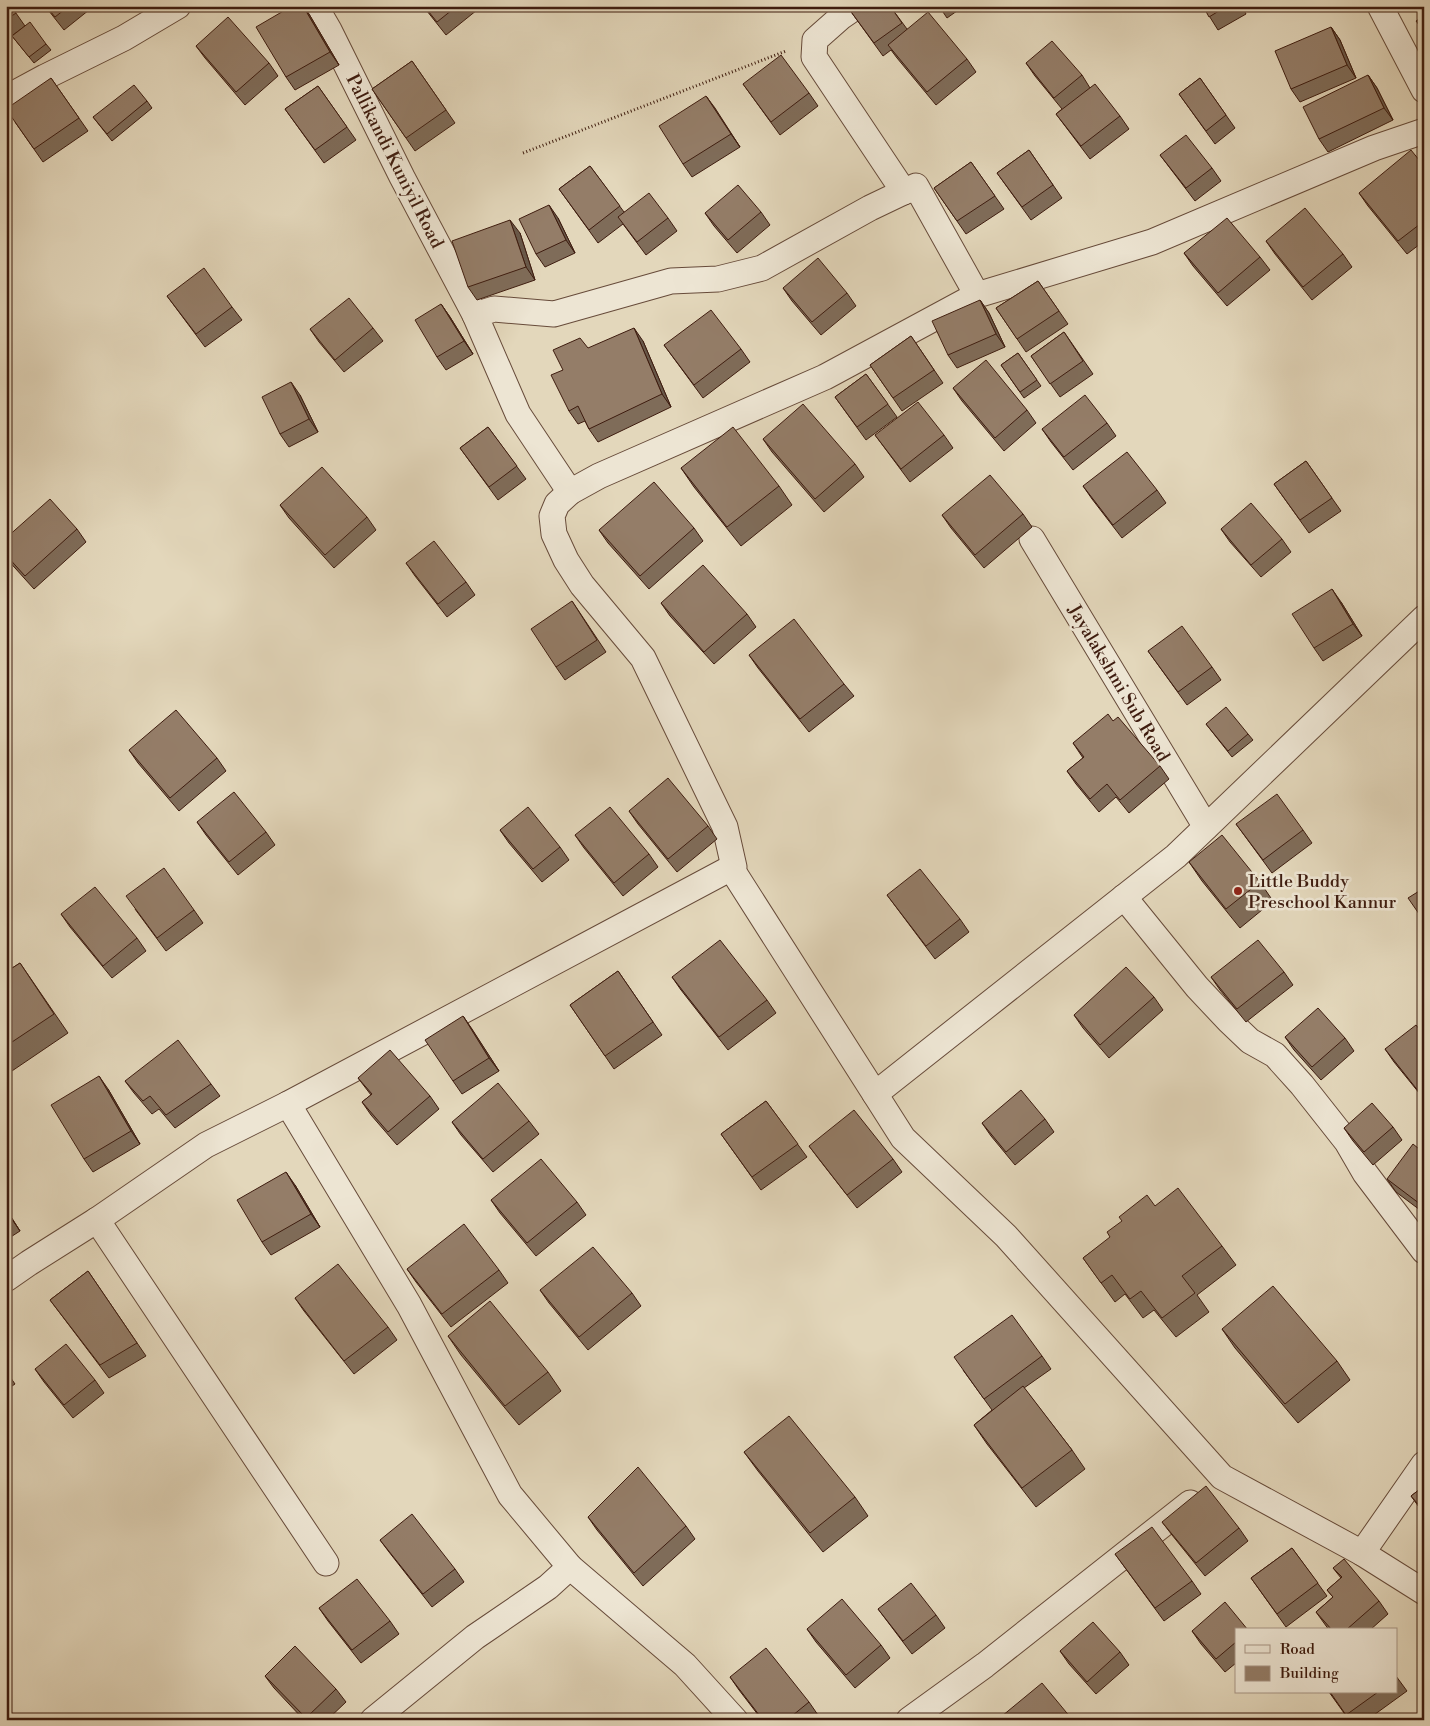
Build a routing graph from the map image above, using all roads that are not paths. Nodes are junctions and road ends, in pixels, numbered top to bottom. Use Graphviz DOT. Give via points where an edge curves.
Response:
graph roads {
  1 [pos="178,6"];
  2 [pos="315,6"];
  3 [pos="856,6"];
  4 [pos="1380,6"];
  5 [pos="1424,90"];
  6 [pos="6,98"];
  7 [pos="1424,131"];
  8 [pos="904,192"];
  9 [pos="976,295"];
  10 [pos="475,315"];
  11 [pos="570,492"];
  12 [pos="1032,539"];
  13 [pos="1424,618"];
  14 [pos="1206,827"];
  15 [pos="731,868"];
  16 [pos="1124,897"];
  17 [pos="875,1094"];
  18 [pos="288,1104"];
  19 [pos="97,1220"];
  20 [pos="1424,1251"];
  21 [pos="6,1279"];
  22 [pos="1424,1464"];
  23 [pos="1222,1478"];
  24 [pos="1362,1553"];
  25 [pos="326,1563"];
  26 [pos="570,1567"];
  27 [pos="1424,1592"];
  28 [pos="373,1720"];
  29 [pos="735,1720"];
  30 [pos="909,1720"];
  1 -- 6 [label="street" via="124,38"];
  2 -- 10 [label="street, Pallikandi Kuniyil Road"];
  3 -- 8 [label="street" via="815,40 814,57"];
  4 -- 5 [label="street"];
  7 -- 9 [label="street" via="1374,148 1152,242"];
  8 -- 9 [label="street" via="916,186"];
  8 -- 10 [label="street" via="762,268 718,280 671,281 554,314 494,309"];
  9 -- 11 [label="street" via="826,377 598,476"];
  10 -- 11 [label="street, Pallikandi Kuniyil Road" via="518,414"];
  11 -- 15 [label="street" via="556,504 552,516 554,534 582,585 643,658 725,827 734,867"];
  12 -- 14 [label="street, Jayalakshmi Sub Road"];
  13 -- 14 [label="street"];
  14 -- 16 [label="street" via="1176,856"];
  15 -- 17 [label="street"];
  15 -- 18 [label="street"];
  16 -- 17 [label="street"];
  16 -- 20 [label="street" via="1196,986 1229,1021 1250,1041 1275,1055 1302,1085"];
  17 -- 23 [label="street" via="903,1138 1006,1236"];
  18 -- 19 [label="street" via="206,1145"];
  18 -- 26 [label="street" via="410,1305 510,1494"];
  19 -- 21 [label="street"];
  19 -- 25 [label="street"];
  22 -- 24 [label="street"];
  23 -- 24 [label="street"];
  23 -- 30 [label="street"];
  24 -- 27 [label="street"];
  26 -- 28 [label="street" via="548,1587 475,1637"];
  26 -- 29 [label="street" via="685,1665"];
}
